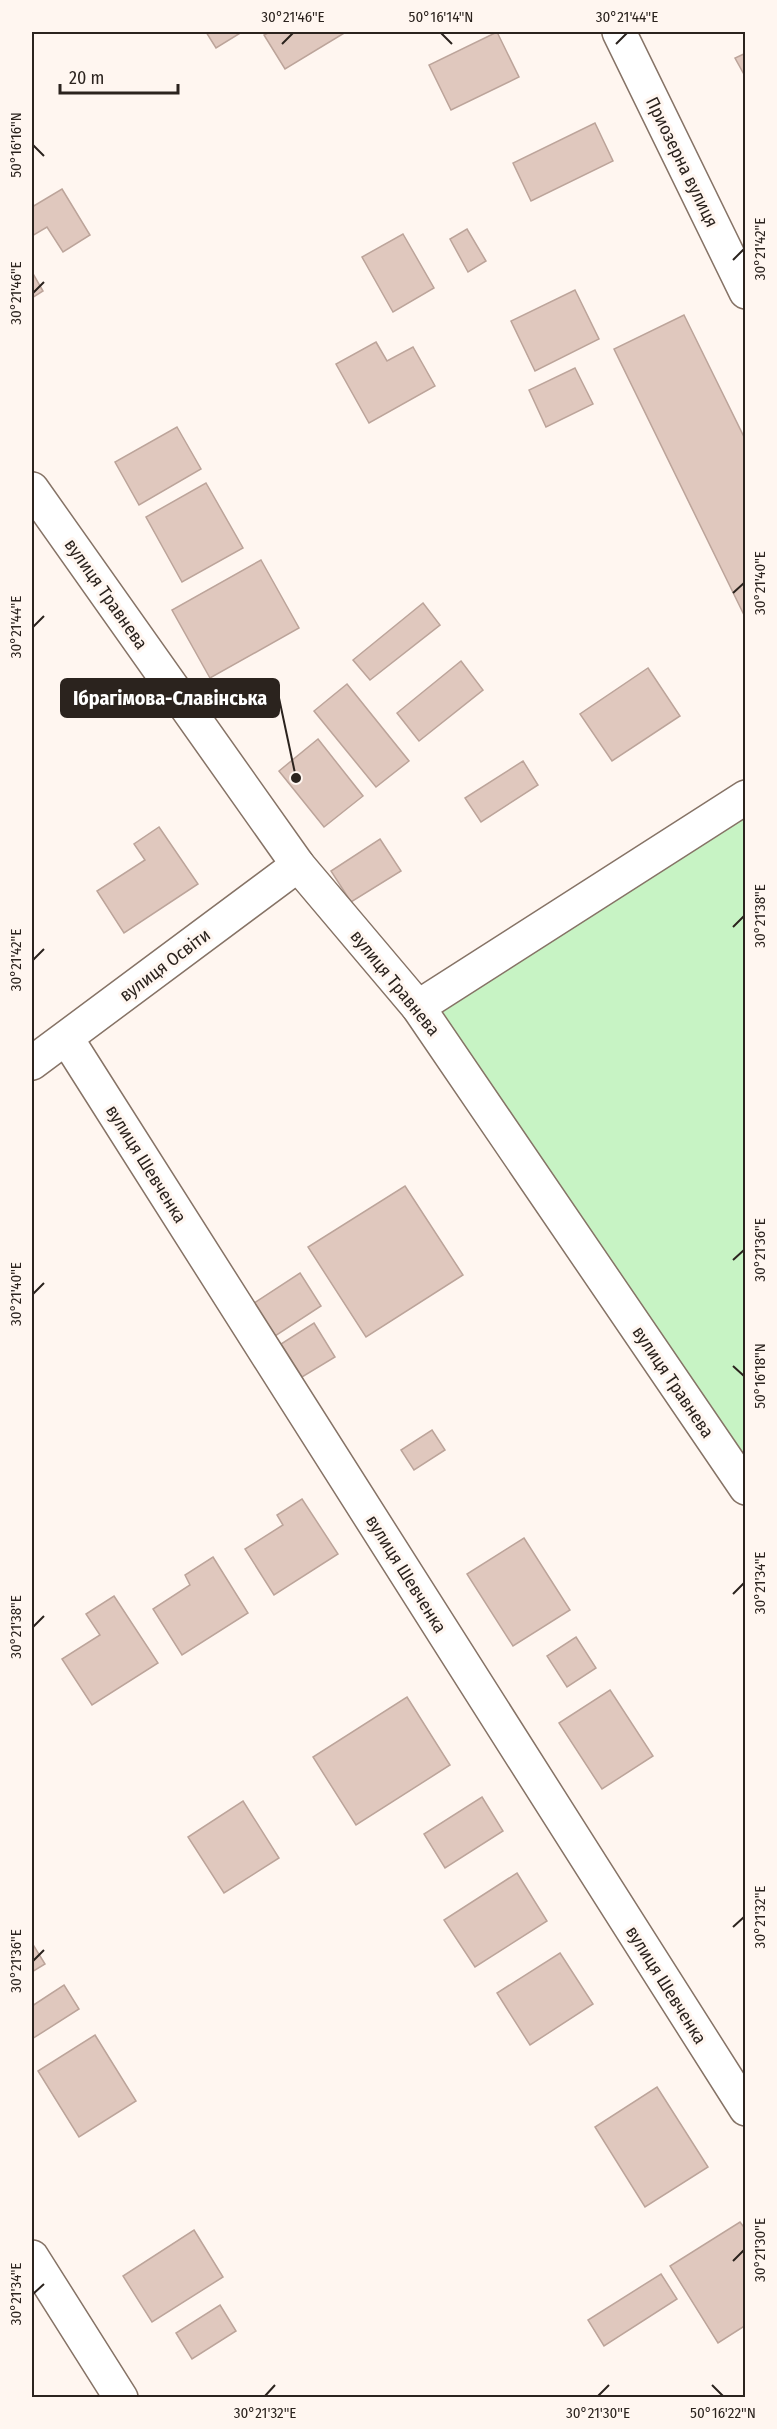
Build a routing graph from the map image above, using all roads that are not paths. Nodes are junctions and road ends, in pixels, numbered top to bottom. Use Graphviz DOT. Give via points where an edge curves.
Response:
graph roads {
  1 [pos="619,32"];
  2 [pos="746,292"];
  3 [pos="32,489"];
  4 [pos="746,797"];
  5 [pos="298,865"];
  6 [pos="418,1007"];
  7 [pos="67,1039"];
  8 [pos="32,1063"];
  9 [pos="746,1488"];
  10 [pos="746,2109"];
  11 [pos="32,2257"];
  12 [pos="121,2397"];
  1 -- 2 [label="street, Приозерна вулиця"];
  3 -- 5 [label="street, вулиця Травнева"];
  4 -- 6 [label="street"];
  5 -- 6 [label="street, вулиця Травнева"];
  5 -- 7 [label="street, вулиця Освіти"];
  6 -- 9 [label="street, вулиця Травнева"];
  7 -- 8 [label="street, вулиця Освіти"];
  7 -- 10 [label="street, вулиця Шевченка"];
  11 -- 12 [label="street"];
}
